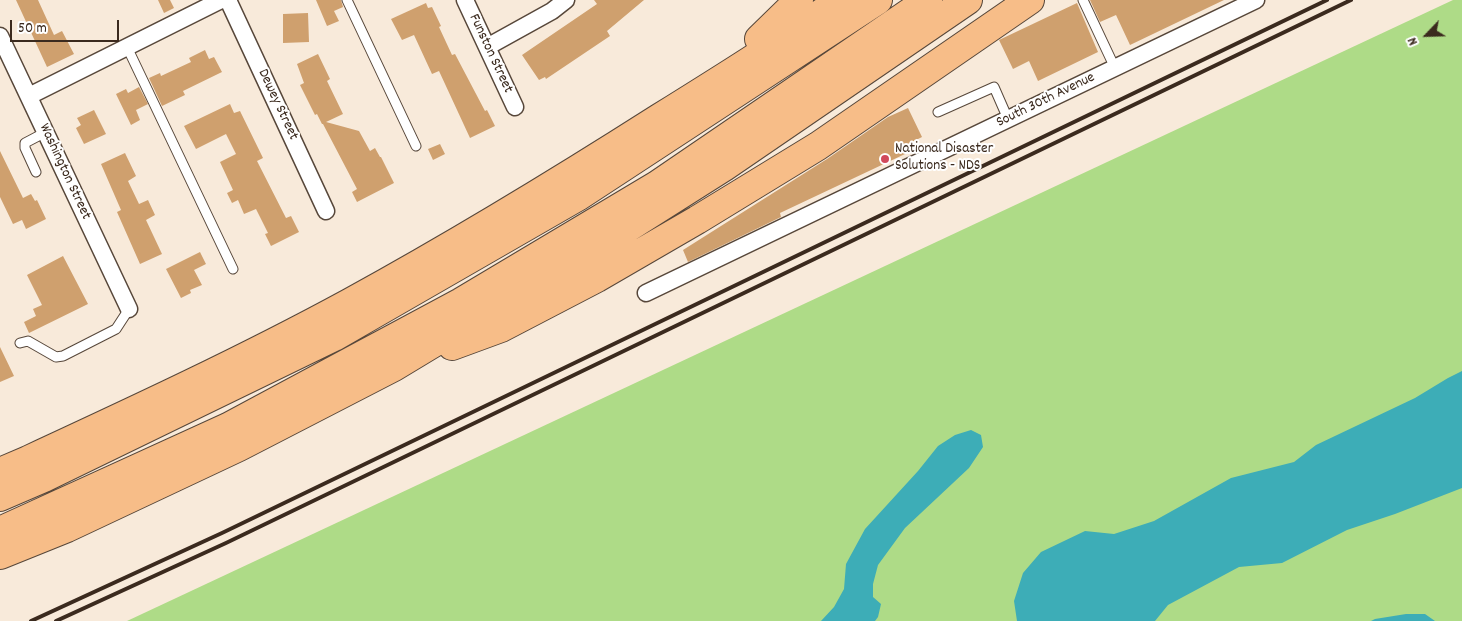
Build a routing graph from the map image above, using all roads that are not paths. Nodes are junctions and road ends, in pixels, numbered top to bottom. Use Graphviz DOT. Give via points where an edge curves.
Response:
graph roads {
  1 [pos="221,0"];
  2 [pos="228,0"];
  3 [pos="347,0"];
  4 [pos="465,0"];
  5 [pos="566,0"];
  6 [pos="799,0"];
  7 [pos="840,0"];
  8 [pos="878,0"];
  9 [pos="928,0"];
  10 [pos="968,0"];
  11 [pos="1030,0"];
  12 [pos="1083,0"];
  13 [pos="1256,0"];
  14 [pos="0,36"];
  15 [pos="487,46"];
  16 [pos="126,47"];
  17 [pos="1115,68"];
  18 [pos="715,83"];
  19 [pos="29,96"];
  20 [pos="515,107"];
  21 [pos="938,112"];
  22 [pos="1008,119"];
  23 [pos="46,132"];
  24 [pos="416,146"];
  25 [pos="36,172"];
  26 [pos="326,211"];
  27 [pos="233,269"];
  28 [pos="646,293"];
  29 [pos="128,309"];
  30 [pos="20,344"];
  31 [pos="394,367"];
  32 [pos="0,472"];
  33 [pos="0,497"];
  34 [pos="0,531"];
  35 [pos="0,555"];
  1 -- 16 [label="street"];
  2 -- 26 [label="street, Dewey Street"];
  3 -- 24 [label="lane"];
  4 -- 15 [label="street, Funston Street"];
  5 -- 15 [label="street" via="552,12"];
  6 -- 18 [label="highway"];
  7 -- 18 [label="highway"];
  8 -- 33 [label="highway" via="579,196 342,333"];
  9 -- 34 [label="highway" via="657,185 461,302 228,427"];
  10 -- 31 [label="highway" via="724,167 593,250"];
  11 -- 31 [label="highway" via="818,146 597,278 501,328"];
  12 -- 17 [label="lane"];
  13 -- 17 [label="street, South 30th Avenue"];
  14 -- 19 [label="street, Washington Street"];
  15 -- 20 [label="street, Funston Street"];
  16 -- 19 [label="street"];
  16 -- 27 [label="lane"];
  17 -- 22 [label="street, South 30th Avenue"];
  18 -- 32 [label="highway" via="543,191 347,304 201,379"];
  19 -- 23 [label="street, Washington Street"];
  21 -- 22 [label="lane" via="994,87"];
  22 -- 28 [label="street, South 30th Avenue"];
  23 -- 25 [label="lane" via="25,143"];
  23 -- 29 [label="street, Washington Street"];
  29 -- 30 [label="lane" via="116,329 63,356 56,357 28,341"];
  31 -- 35 [label="highway" via="240,447 68,528"];
}
